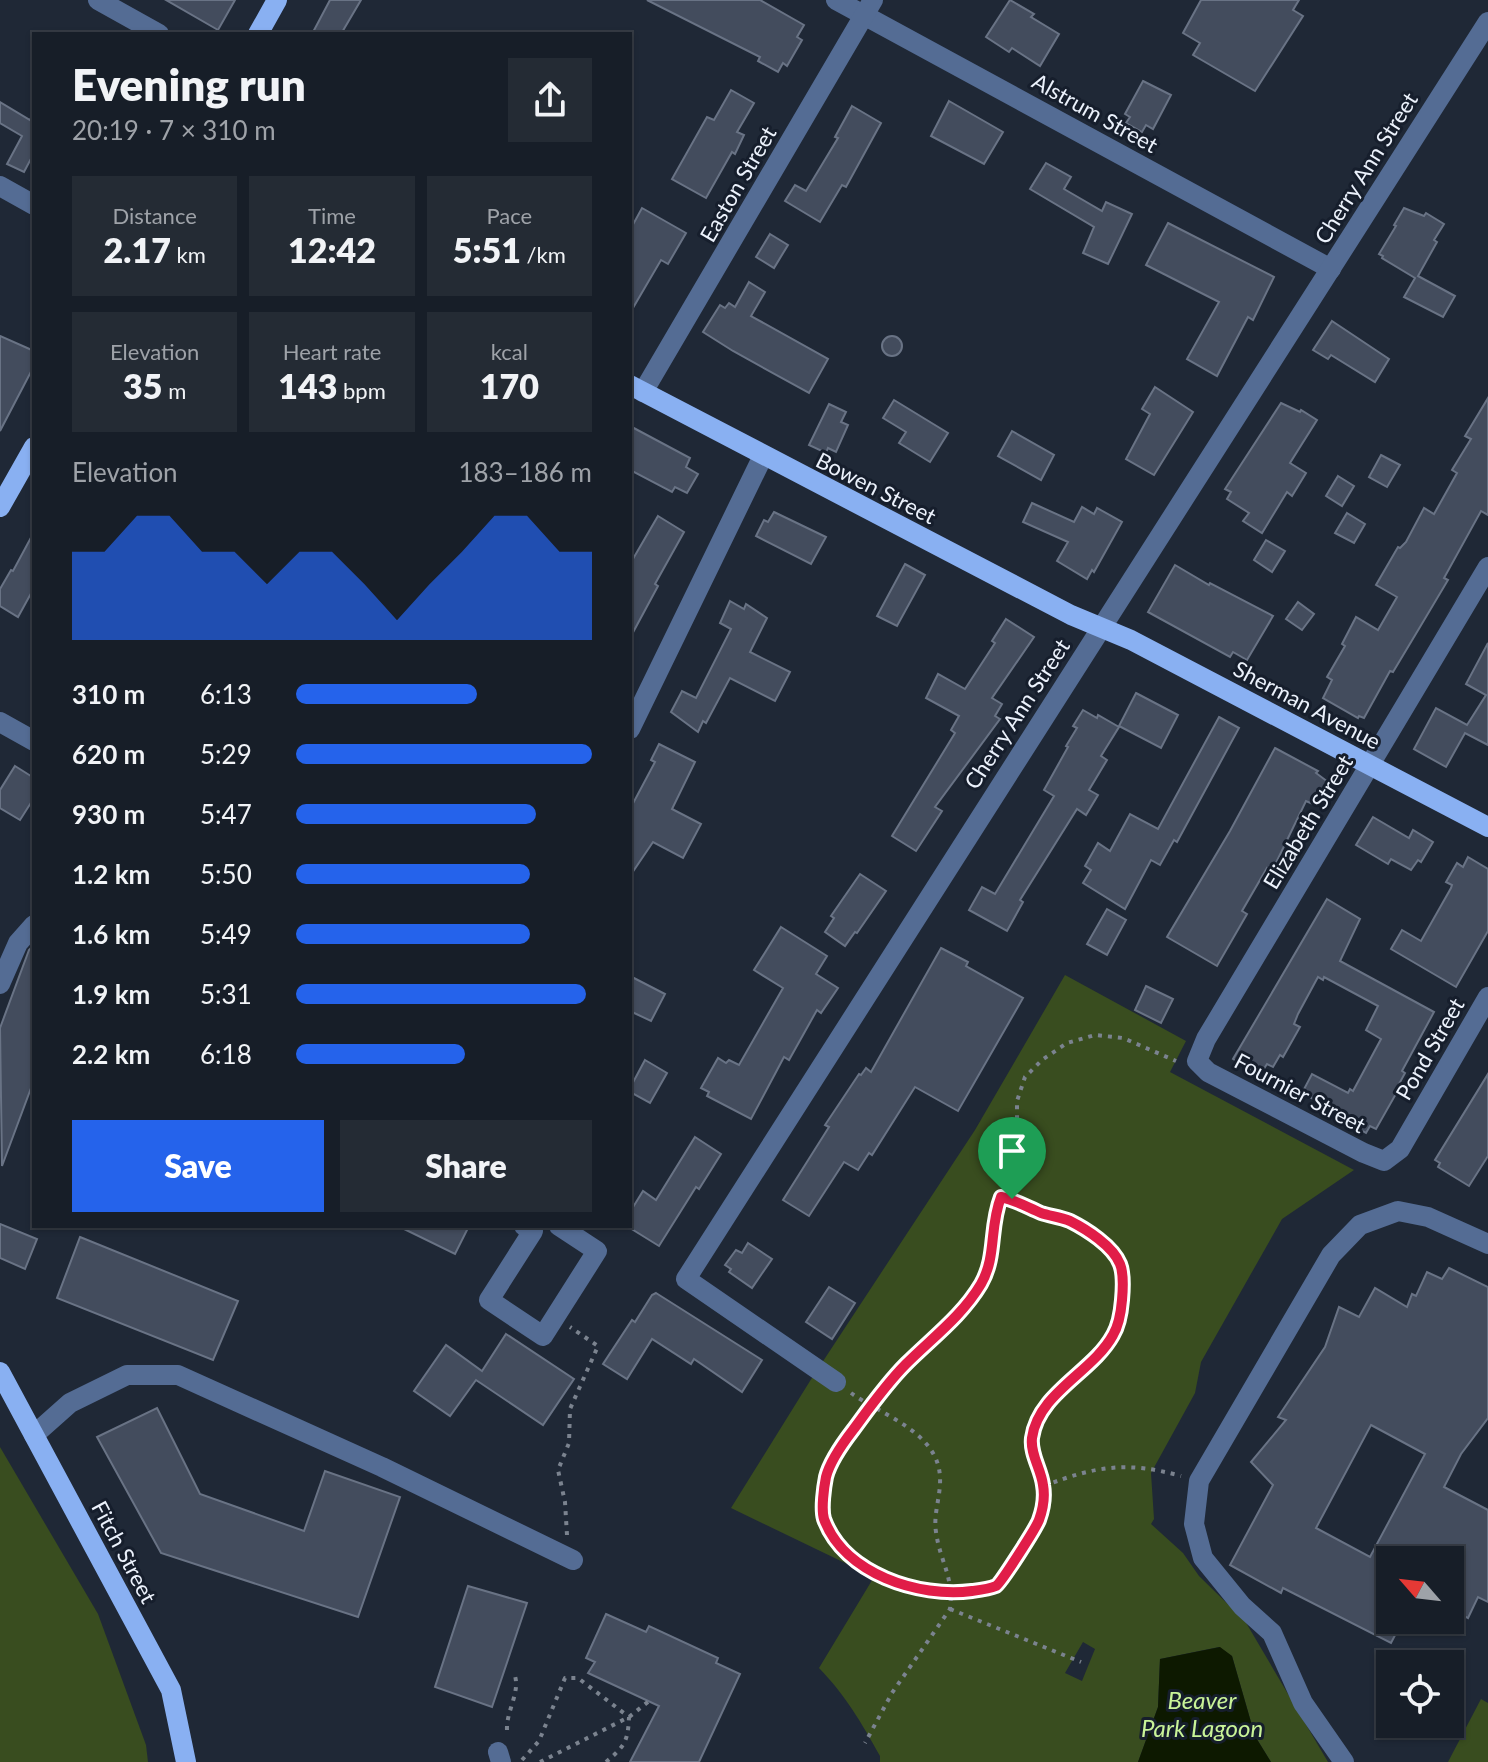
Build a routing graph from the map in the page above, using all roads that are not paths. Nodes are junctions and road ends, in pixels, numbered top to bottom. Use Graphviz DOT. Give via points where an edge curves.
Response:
graph roads {
  1 [pos="98,0"];
  2 [pos="277,0"];
  3 [pos="836,0"];
  4 [pos="869,8"];
  5 [pos="1488,22"];
  6 [pos="155,32"];
  7 [pos="259,32"];
  8 [pos="0,186"];
  9 [pos="32,204"];
  10 [pos="1331,269"];
  11 [pos="637,389"];
  12 [pos="32,449"];
  13 [pos="763,456"];
  14 [pos="7,480"];
  15 [pos="0,507"];
  16 [pos="1488,567"];
  17 [pos="1102,628"];
  18 [pos="0,722"];
  19 [pos="632,725"];
  20 [pos="32,740"];
  21 [pos="1369,765"];
  22 [pos="1488,827"];
  23 [pos="32,927"];
  24 [pos="0,984"];
  25 [pos="1488,997"];
  26 [pos="1197,1061"];
  27 [pos="1384,1161"];
  28 [pos="531,1228"];
  29 [pos="562,1228"];
  30 [pos="1488,1244"];
  31 [pos="0,1372"];
  32 [pos="836,1382"];
  33 [pos="34,1435"];
  34 [pos="573,1560"];
  35 [pos="186,1762"];
  36 [pos="1344,1762"];
  1 -- 6 [label="street"];
  2 -- 7 [label="main road"];
  3 -- 4 [label="street, Alstrum Street"];
  4 -- 10 [label="street, Alstrum Street"];
  4 -- 11 [label="street, Easton Street"];
  5 -- 10 [label="street, Cherry Ann Street"];
  8 -- 9 [label="street"];
  10 -- 17 [label="street, Cherry Ann Street"];
  11 -- 13 [label="main road, Bowen Street"];
  12 -- 14 [label="main road"];
  13 -- 17 [label="main road, Bowen Street"];
  13 -- 19 [label="street"];
  14 -- 15 [label="main road"];
  16 -- 21 [label="street, Elizabeth Street"];
  17 -- 21 [label="main road, Sherman Avenue"];
  17 -- 32 [label="street, Cherry Ann Street" via="686,1279"];
  18 -- 20 [label="street"];
  21 -- 22 [label="main road, Sherman Avenue"];
  21 -- 26 [label="street, Elizabeth Street"];
  23 -- 24 [label="street" via="18,943"];
  25 -- 27 [label="street, Pond Street" via="1400,1149"];
  26 -- 27 [label="street, Fournier Street" via="1208,1072"];
  28 -- 29 [label="street" via="489,1300 543,1336 597,1251"];
  30 -- 36 [label="street" via="1428,1217 1398,1211 1360,1225 1331,1255 1199,1481 1194,1524 1203,1558 1272,1633 1303,1703"];
  31 -- 33 [label="main road, Fitch Street"];
  33 -- 34 [label="street" via="70,1403 127,1375 178,1375"];
  33 -- 35 [label="main road, Fitch Street" via="171,1690"];
}
